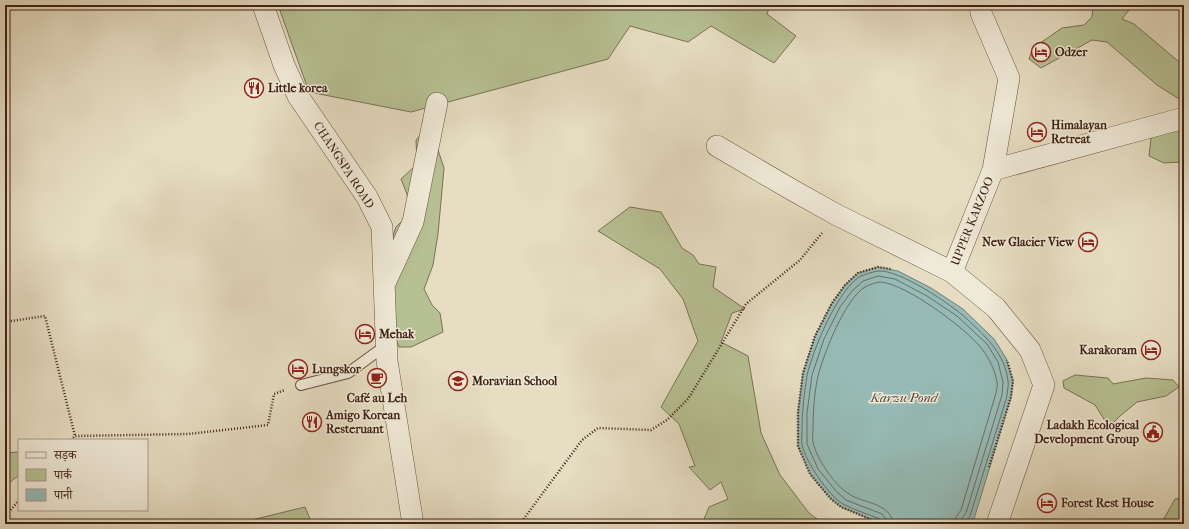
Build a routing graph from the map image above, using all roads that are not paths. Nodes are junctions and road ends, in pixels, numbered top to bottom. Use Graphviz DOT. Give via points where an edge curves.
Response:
graph roads {
  1 [pos="264,5"];
  2 [pos="980,5"];
  3 [pos="437,103"];
  4 [pos="1184,118"];
  5 [pos="717,146"];
  6 [pos="993,170"];
  7 [pos="952,272"];
  8 [pos="384,285"];
  9 [pos="386,346"];
  10 [pos="301,385"];
  11 [pos="412,524"];
  12 [pos="997,524"];
  1 -- 8 [label="street, CHANGSPA ROAD" via="284,65 298,96 366,197 382,228"];
  2 -- 6 [label="street" via="1008,78"];
  3 -- 8 [label="street" via="413,222"];
  4 -- 6 [label="street, UPPER KARZOO"];
  5 -- 7 [label="street" via="837,215"];
  6 -- 7 [label="street, UPPER KARZOO"];
  7 -- 12 [label="street, UPPER KARZOO" via="996,308 1030,350 1044,385"];
  8 -- 9 [label="street, CHANGSPA ROAD"];
  9 -- 10 [label="lane" via="348,373"];
  9 -- 11 [label="street, CHANGSPA ROAD"];
}
